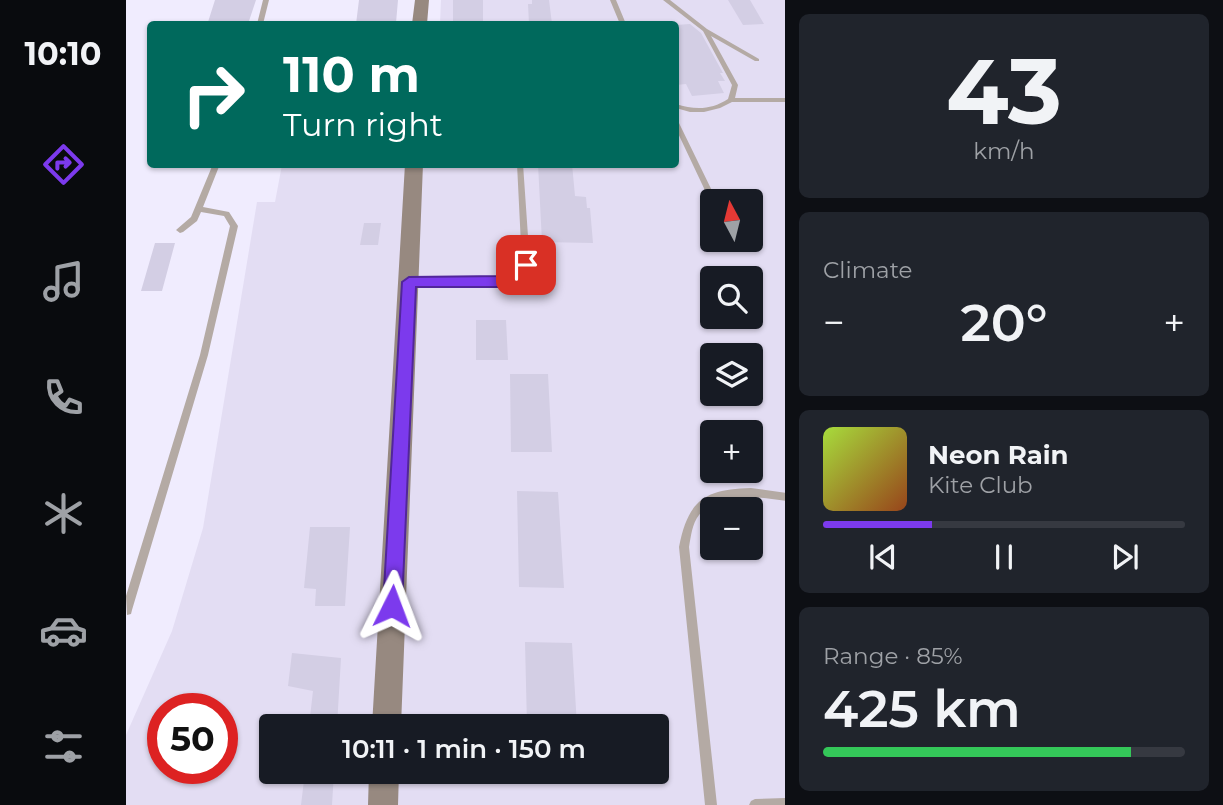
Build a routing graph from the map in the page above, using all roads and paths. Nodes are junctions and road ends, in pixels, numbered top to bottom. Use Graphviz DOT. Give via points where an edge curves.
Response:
graph roads {
  1 [pos="266,0"];
  2 [pos="422,0"];
  3 [pos="613,0"];
  4 [pos="666,0"];
  5 [pos="261,21"];
  6 [pos="421,21"];
  7 [pos="622,21"];
  8 [pos="705,30"];
  9 [pos="757,60"];
  10 [pos="732,100"];
  11 [pos="785,100"];
  12 [pos="679,106"];
  13 [pos="679,129"];
  14 [pos="215,168"];
  15 [pos="414,168"];
  16 [pos="520,168"];
  17 [pos="708,189"];
  18 [pos="199,209"];
  19 [pos="180,230"];
  20 [pos="409,282"];
  21 [pos="785,497"];
  22 [pos="127,610"];
  23 [pos="387,714"];
  24 [pos="384,784"];
  25 [pos="785,804"];
  26 [pos="383,805"];
  27 [pos="711,805"];
  28 [pos="755,805"];
  1 -- 5 [label="lane"];
  2 -- 6 [label="main road"];
  3 -- 7 [label="lane"];
  4 -- 8 [label="lane"];
  8 -- 9 [label="lane"];
  8 -- 10 [label="lane" via="735,85"];
  10 -- 11 [label="lane"];
  10 -- 12 [label="lane" via="710,110"];
  13 -- 17 [label="lane"];
  14 -- 18 [label="lane"];
  15 -- 20 [label="main road"];
  16 -- 20 [label="lane" via="523,271 503,281"];
  18 -- 19 [label="lane"];
  18 -- 22 [label="lane" via="226,214 234,226 204,355"];
  20 -- 23 [label="main road"];
  21 -- 27 [label="lane" via="720,494 693,513 686,527 684,547"];
  24 -- 26 [label="main road"];
  25 -- 28 [label="lane"];
}
